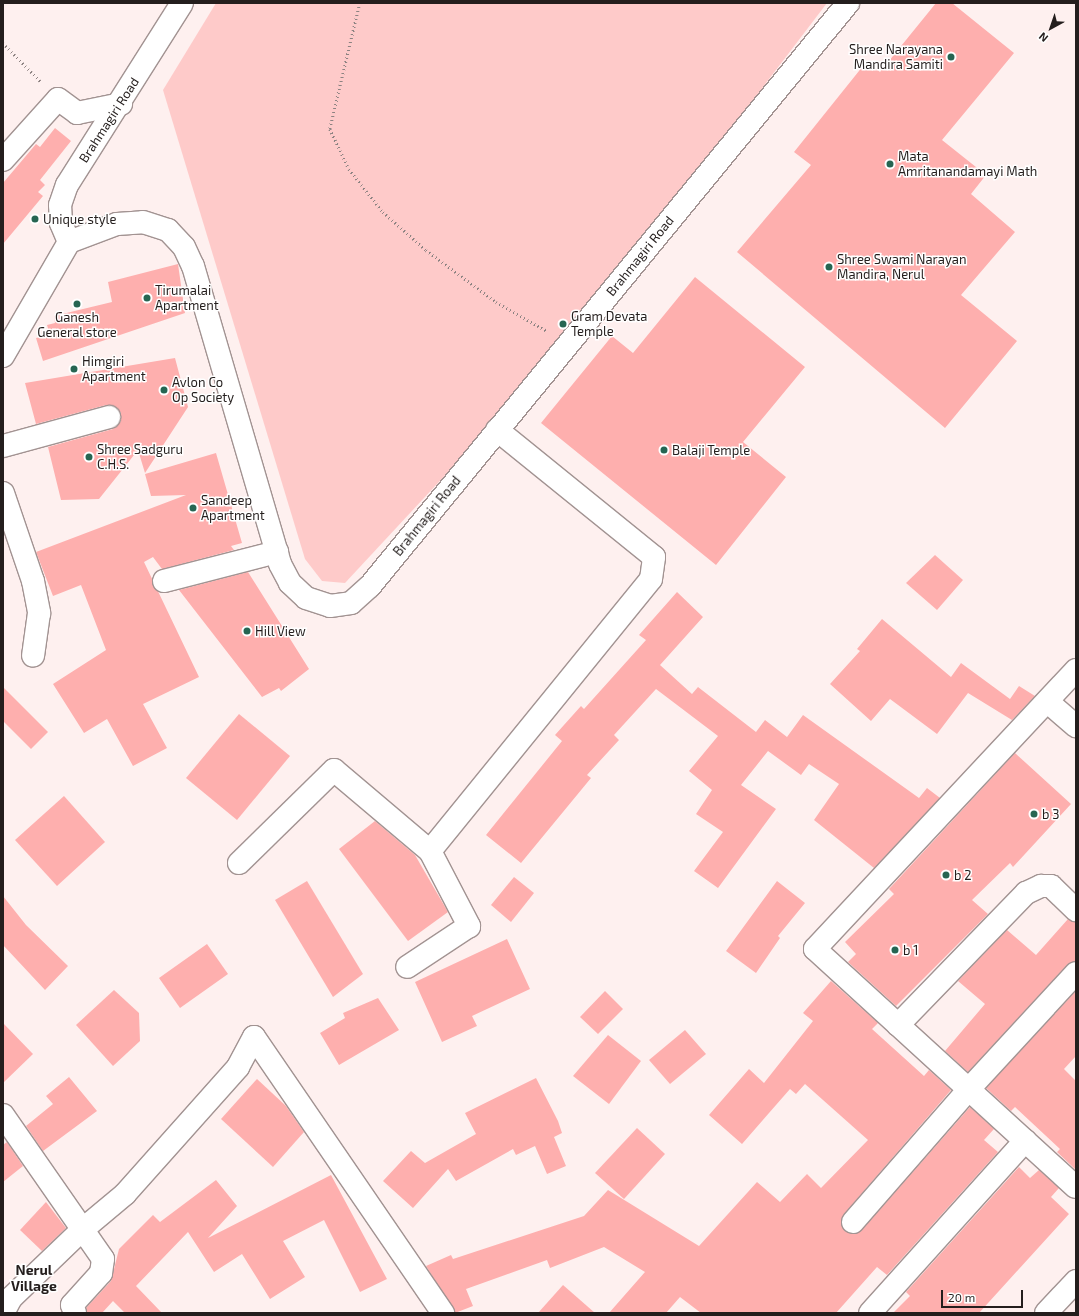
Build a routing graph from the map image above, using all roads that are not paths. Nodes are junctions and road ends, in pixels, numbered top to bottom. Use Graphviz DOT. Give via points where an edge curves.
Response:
graph roads {
  1 [pos="182,3"];
  2 [pos="848,3"];
  3 [pos="121,104"];
  4 [pos="3,160"];
  5 [pos="69,242"];
  6 [pos="3,356"];
  7 [pos="108,417"];
  8 [pos="497,430"];
  9 [pos="3,446"];
  10 [pos="3,493"];
  11 [pos="277,552"];
  12 [pos="164,581"];
  13 [pos="33,656"];
  14 [pos="1076,670"];
  15 [pos="1048,702"];
  16 [pos="1076,726"];
  17 [pos="430,851"];
  18 [pos="240,863"];
  19 [pos="1076,910"];
  20 [pos="407,967"];
  21 [pos="1076,973"];
  22 [pos="898,1025"];
  23 [pos="968,1090"];
  24 [pos="3,1115"];
  25 [pos="1025,1141"];
  26 [pos="1076,1187"];
  27 [pos="853,1222"];
  28 [pos="82,1230"];
  29 [pos="1076,1280"];
  30 [pos="3,1313"];
  31 [pos="75,1313"];
  32 [pos="443,1313"];
  33 [pos="870,1313"];
  34 [pos="1046,1313"];
  1 -- 3 [label="street, Brahmagiri Road"];
  2 -- 8 [label="street, Brahmagiri Road"];
  3 -- 4 [label="street" via="77,113 58,99"];
  3 -- 5 [label="street, Brahmagiri Road" via="67,185 60,205 61,223"];
  5 -- 6 [label="street"];
  5 -- 11 [label="street, Brahmagiri Road" via="117,224 143,222 168,230 184,247 193,266"];
  7 -- 9 [label="street"];
  8 -- 11 [label="street, Brahmagiri Road" via="370,586 351,603 330,606 306,598 290,583"];
  8 -- 17 [label="street" via="654,557 651,579"];
  10 -- 13 [label="street" via="33,581 39,613"];
  11 -- 12 [label="street"];
  14 -- 15 [label="street"];
  15 -- 16 [label="street"];
  15 -- 22 [label="street" via="815,949"];
  17 -- 18 [label="street" via="334,770"];
  17 -- 20 [label="street" via="469,926"];
  19 -- 22 [label="street" via="1051,886 1041,886 1026,893"];
  21 -- 23 [label="street"];
  22 -- 23 [label="street"];
  23 -- 25 [label="street"];
  23 -- 27 [label="street"];
  24 -- 28 [label="street"];
  25 -- 26 [label="street"];
  25 -- 33 [label="street"];
  28 -- 30 [label="street" via="12,1298"];
  28 -- 31 [label="street" via="103,1259 101,1273 72,1306"];
  28 -- 32 [label="street" via="130,1188 238,1067 254,1037"];
  29 -- 34 [label="street"];
}
